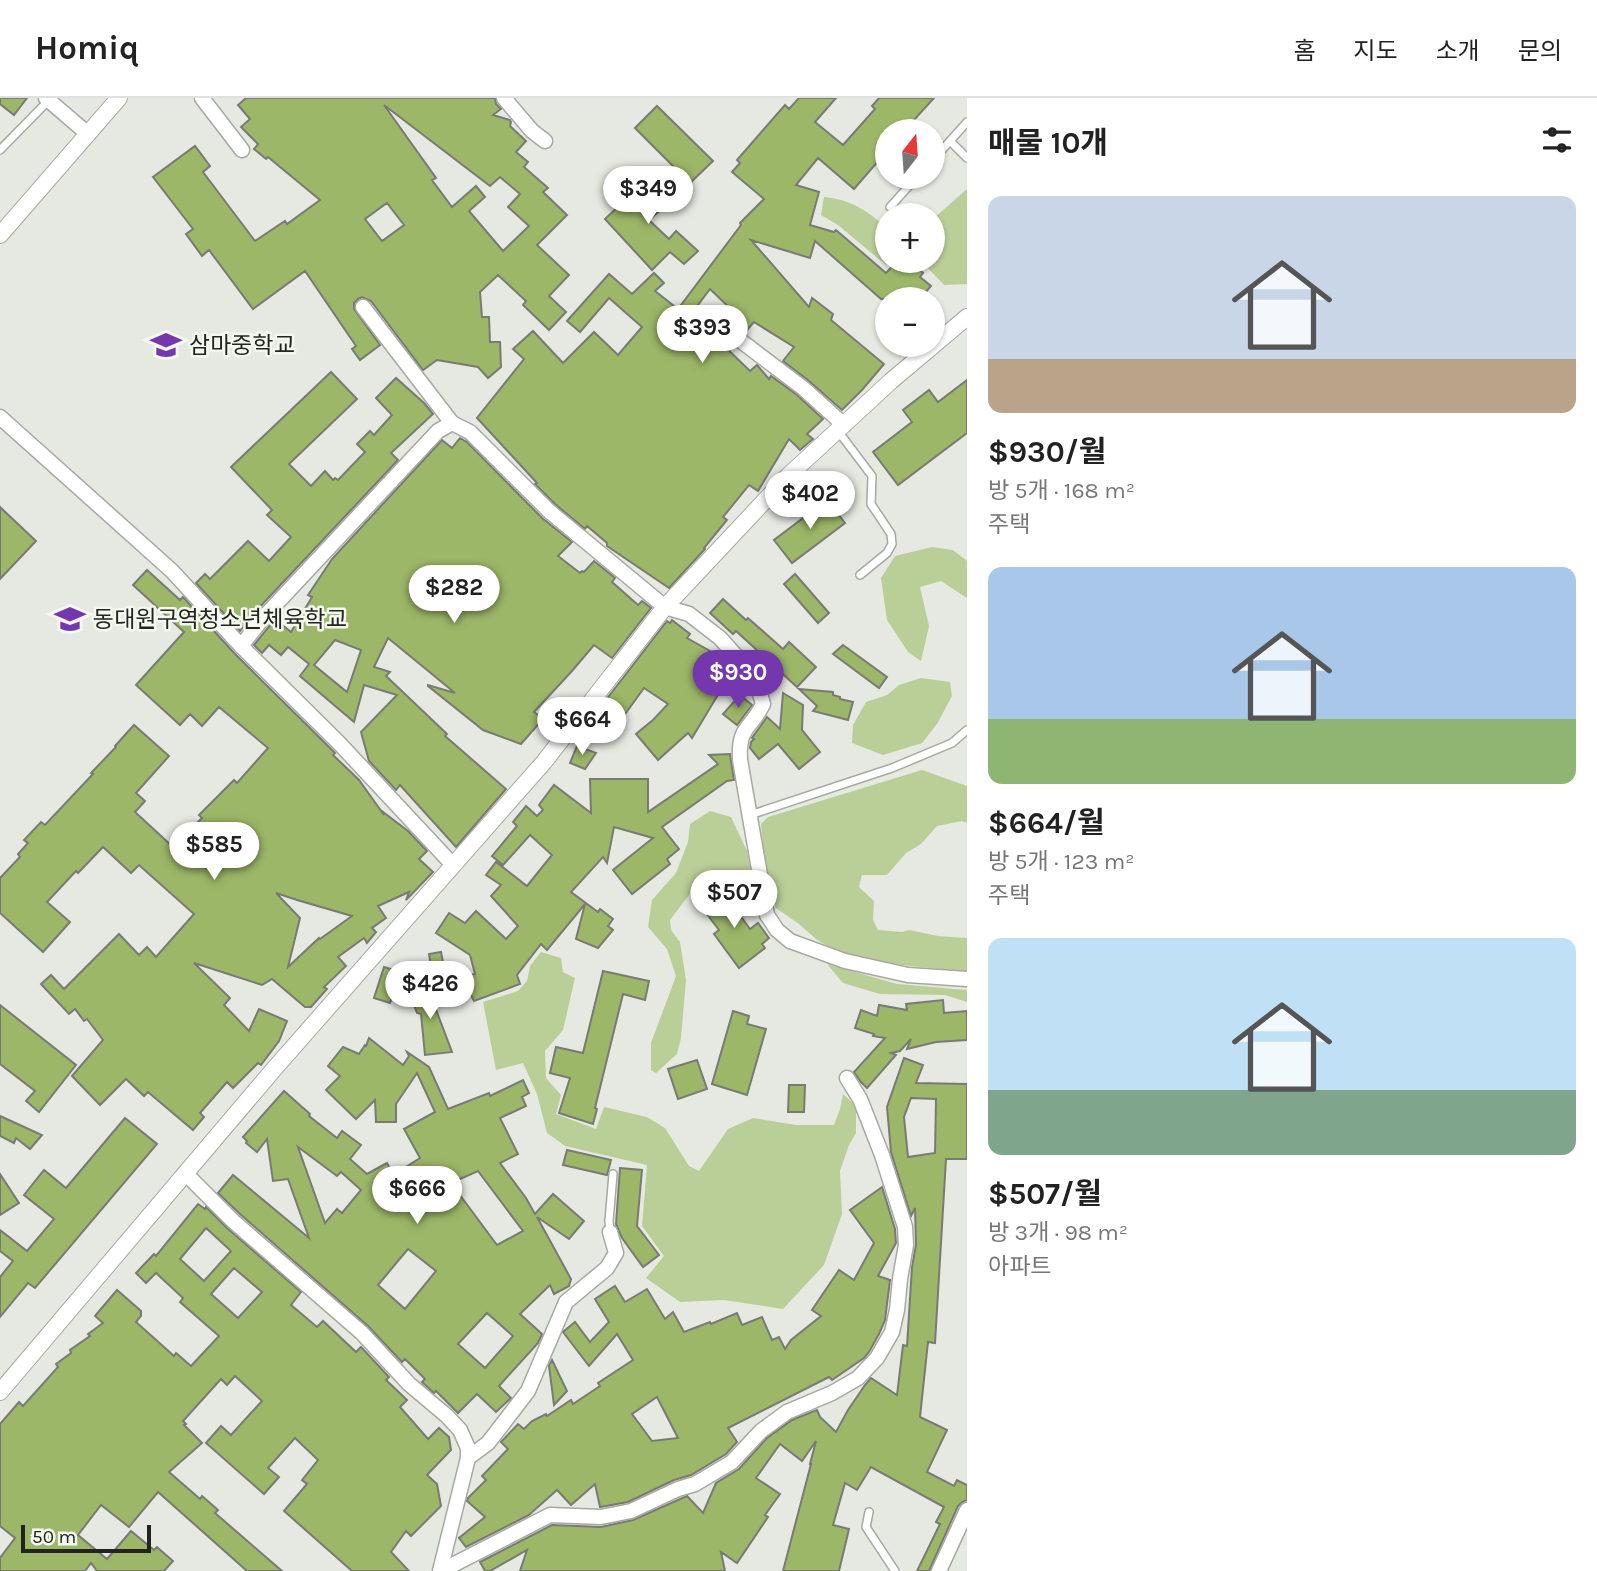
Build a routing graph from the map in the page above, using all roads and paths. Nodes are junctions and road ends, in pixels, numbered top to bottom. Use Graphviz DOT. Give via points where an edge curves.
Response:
graph roads {
  1 [pos="118,98"];
  2 [pos="202,98"];
  3 [pos="504,98"];
  4 [pos="48,99"];
  5 [pos="967,122"];
  6 [pos="88,134"];
  7 [pos="545,141"];
  8 [pos="950,141"];
  9 [pos="945,147"];
  10 [pos="0,150"];
  11 [pos="242,150"];
  12 [pos="967,158"];
  13 [pos="906,189"];
  14 [pos="894,203"];
  15 [pos="0,235"];
  16 [pos="363,307"];
  17 [pos="967,317"];
  18 [pos="712,319"];
  19 [pos="0,417"];
  20 [pos="452,424"];
  21 [pos="841,428"];
  22 [pos="860,575"];
  23 [pos="665,607"];
  24 [pos="241,646"];
  25 [pos="967,730"];
  26 [pos="749,815"];
  27 [pos="452,864"];
  28 [pos="967,979"];
  29 [pos="847,1078"];
  30 [pos="185,1173"];
  31 [pos="613,1174"];
  32 [pos="610,1232"];
  33 [pos="0,1392"];
  34 [pos="468,1458"];
  35 [pos="967,1510"];
  36 [pos="869,1512"];
  37 [pos="440,1571"];
  38 [pos="894,1571"];
  39 [pos="939,1571"];
  1 -- 6 [label="street"];
  2 -- 11 [label="street"];
  3 -- 7 [label="street"];
  4 -- 6 [label="street"];
  4 -- 10 [label="lane"];
  5 -- 8 [label="lane"];
  6 -- 15 [label="street"];
  8 -- 9 [label="lane"];
  8 -- 12 [label="lane"];
  13 -- 14 [label="lane"];
  16 -- 20 [label="street"];
  17 -- 21 [label="street"];
  18 -- 21 [label="street" via="803,388"];
  19 -- 24 [label="street" via="172,571"];
  20 -- 23 [label="street" via="470,432 549,511"];
  20 -- 24 [label="street" via="438,431"];
  21 -- 22 [label="lane" via="872,476 871,505 891,534 887,553"];
  21 -- 23 [label="street" via="788,476"];
  23 -- 26 [label="street" via="689,614 720,638 746,667 762,697 760,711 742,734 739,746"];
  23 -- 27 [label="street" via="544,762"];
  24 -- 27 [label="street"];
  25 -- 26 [label="lane" via="952,743 892,768"];
  26 -- 28 [label="street" via="767,915 790,942 908,975"];
  27 -- 30 [label="street"];
  29 -- 37 [label="street" via="882,1155 905,1227 897,1310 892,1332 877,1359 858,1378 787,1412 761,1431 733,1462 695,1484 631,1511 601,1517 550,1515"];
  30 -- 33 [label="street"];
  30 -- 34 [label="street" via="233,1221 362,1332 409,1384 447,1416 460,1430"];
  31 -- 32 [label="lane"];
  32 -- 34 [label="street" via="616,1253 607,1268 566,1302 528,1391 488,1443"];
  34 -- 37 [label="street"];
  35 -- 39 [label="street"];
  36 -- 38 [label="lane" via="866,1527"];
}
